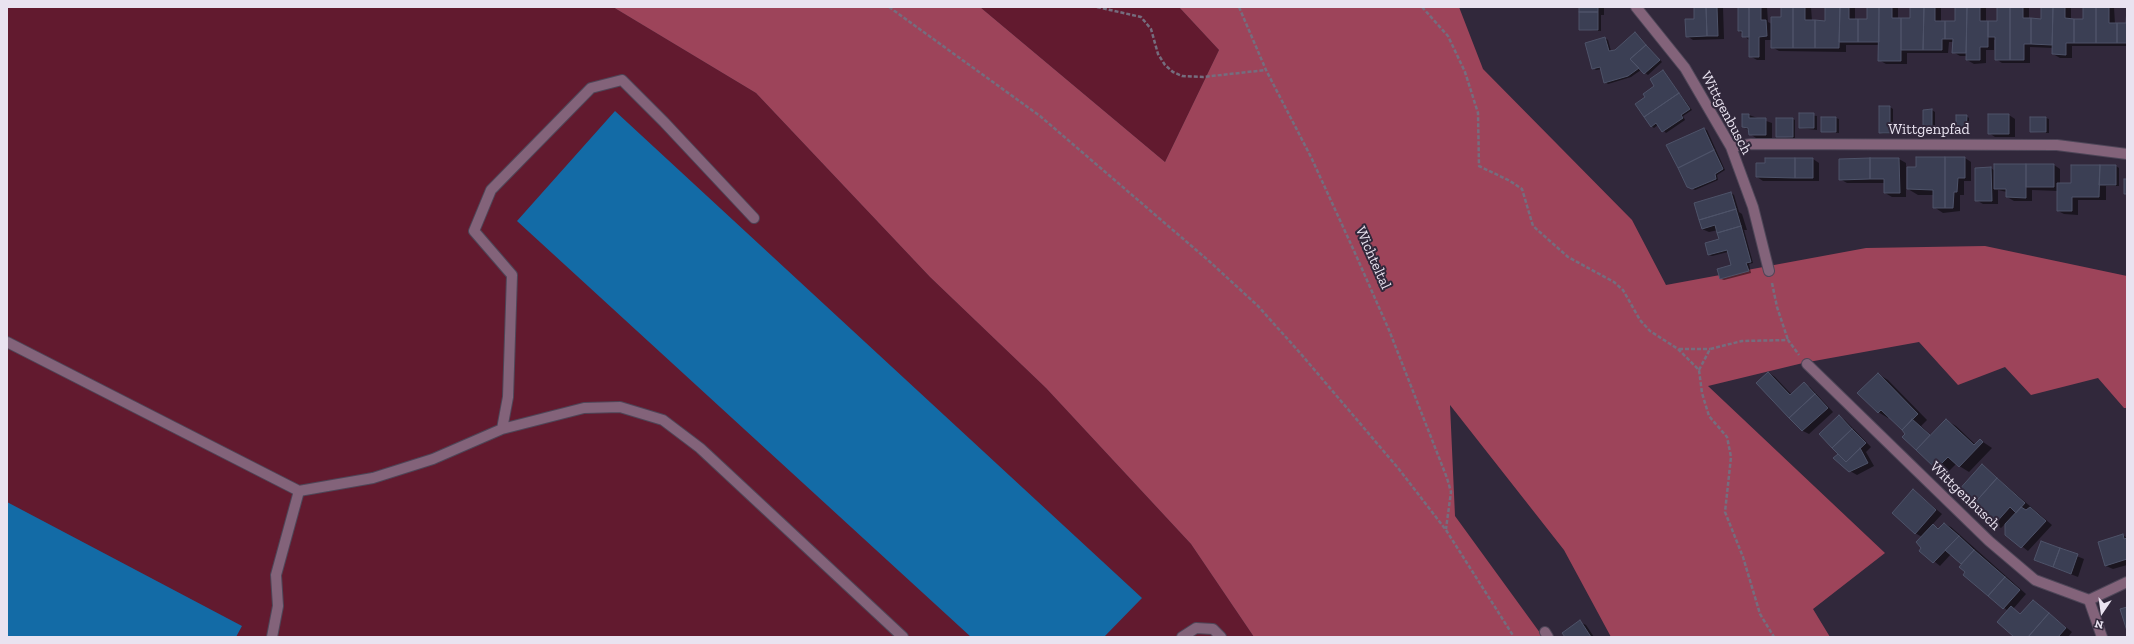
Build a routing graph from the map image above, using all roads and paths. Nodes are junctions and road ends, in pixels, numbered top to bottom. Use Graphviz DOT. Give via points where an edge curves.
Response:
graph roads {
  1 [pos="889,7"];
  2 [pos="1097,7"];
  3 [pos="1239,7"];
  4 [pos="1422,7"];
  5 [pos="1636,7"];
  6 [pos="1266,70"];
  7 [pos="1731,147"];
  8 [pos="2127,154"];
  9 [pos="754,218"];
  10 [pos="1769,271"];
  11 [pos="1788,340"];
  12 [pos="7,342"];
  13 [pos="1678,349"];
  14 [pos="1710,349"];
  15 [pos="1807,364"];
  16 [pos="1699,370"];
  17 [pos="502,429"];
  18 [pos="299,491"];
  19 [pos="1446,530"];
  20 [pos="2127,582"];
  21 [pos="2089,600"];
  22 [pos="272,637"];
  23 [pos="903,637"];
  24 [pos="1182,637"];
  25 [pos="1221,637"];
  26 [pos="1514,637"];
  27 [pos="1774,637"];
  28 [pos="2102,637"];
  1 -- 19 [label="path" via="1040,116 1182,237 1252,301 1398,468"];
  2 -- 6 [label="path" via="1141,17 1151,29 1158,54 1165,65 1182,76 1203,77"];
  3 -- 6 [label="path, Wichteltal"];
  4 -- 13 [label="path" via="1448,36 1465,72 1478,113 1479,166 1522,189 1534,226 1568,257 1614,282 1623,290 1640,320 1650,331"];
  5 -- 7 [label="street, Wittgenbusch" via="1685,68"];
  6 -- 19 [label="path, Wichteltal" via="1311,157 1389,330 1447,478 1451,492"];
  7 -- 8 [label="street, Wittgenpfad" via="1751,144 2057,145"];
  7 -- 10 [label="street, Wittgenbusch" via="1753,207"];
  9 -- 17 [label="street" via="622,80 591,88 491,190 474,231 512,275 508,397"];
  10 -- 11 [label="path"];
  11 -- 14 [label="path" via="1742,341"];
  11 -- 15 [label="path"];
  12 -- 18 [label="street"];
  13 -- 14 [label="path"];
  13 -- 16 [label="path"];
  14 -- 16 [label="path"];
  15 -- 21 [label="street, Wittgenbusch" via="1989,541 2034,580"];
  16 -- 27 [label="path" via="1709,416 1727,437 1731,457 1725,512 1743,557 1760,614"];
  17 -- 18 [label="street" via="433,459 373,478"];
  17 -- 23 [label="street" via="584,408 620,407 663,420 700,448"];
  18 -- 22 [label="street" via="276,575 278,606"];
  19 -- 26 [label="path"];
  20 -- 21 [label="street"];
  21 -- 28 [label="street"];
  24 -- 25 [label="street" via="1196,628 1213,629"];
}
